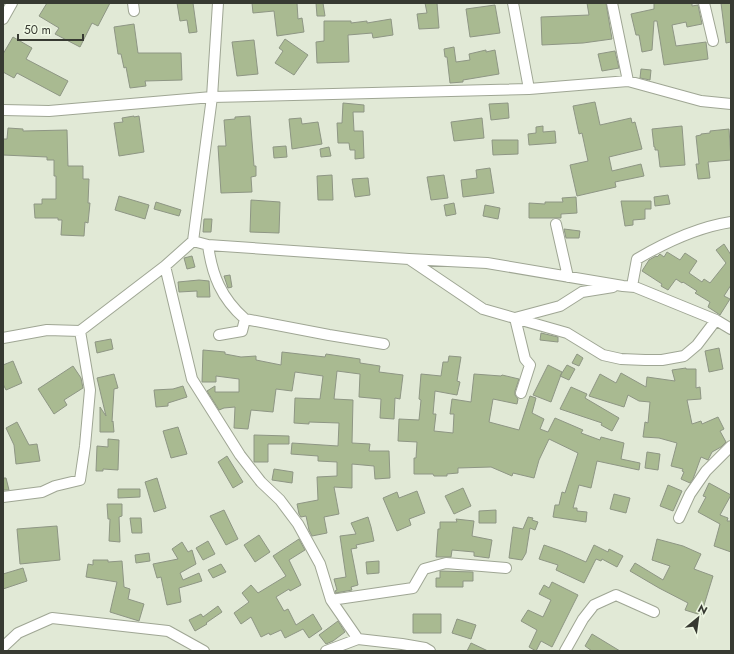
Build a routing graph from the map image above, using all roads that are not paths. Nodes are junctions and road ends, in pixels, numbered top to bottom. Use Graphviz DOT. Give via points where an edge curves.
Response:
graph roads {
  1 [pos="12,3"];
  2 [pos="218,3"];
  3 [pos="513,3"];
  4 [pos="612,3"];
  5 [pos="704,3"];
  6 [pos="3,19"];
  7 [pos="713,41"];
  8 [pos="628,81"];
  9 [pos="529,89"];
  10 [pos="212,97"];
  11 [pos="731,104"];
  12 [pos="3,110"];
  13 [pos="731,222"];
  14 [pos="556,224"];
  15 [pos="193,241"];
  16 [pos="208,245"];
  17 [pos="410,259"];
  18 [pos="165,266"];
  19 [pos="568,277"];
  20 [pos="628,286"];
  21 [pos="515,318"];
  22 [pos="245,319"];
  23 [pos="716,320"];
  24 [pos="731,328"];
  25 [pos="80,331"];
  26 [pos="219,334"];
  27 [pos="3,338"];
  28 [pos="384,344"];
  29 [pos="521,393"];
  30 [pos="731,446"];
  31 [pos="3,497"];
  32 [pos="679,518"];
  33 [pos="506,568"];
  34 [pos="331,600"];
  35 [pos="654,612"];
  36 [pos="358,639"];
  37 [pos="3,647"];
  38 [pos="204,651"];
  39 [pos="326,651"];
  40 [pos="430,651"];
  41 [pos="565,651"];
  1 -- 6 [label="street"];
  2 -- 10 [label="street"];
  3 -- 9 [label="street"];
  4 -- 8 [label="street"];
  5 -- 7 [label="street"];
  8 -- 9 [label="street"];
  8 -- 11 [label="street" via="701,101"];
  9 -- 10 [label="street"];
  10 -- 12 [label="street" via="49,111"];
  10 -- 15 [label="street"];
  13 -- 20 [label="street" via="713,225 657,247 637,258"];
  14 -- 19 [label="street"];
  15 -- 16 [label="street"];
  15 -- 18 [label="street"];
  16 -- 17 [label="street"];
  16 -- 22 [label="street" via="210,265 215,278 223,294"];
  17 -- 19 [label="street" via="487,262"];
  17 -- 21 [label="street" via="483,309"];
  18 -- 25 [label="street"];
  18 -- 34 [label="street" via="192,379 240,455 298,524 320,564"];
  19 -- 20 [label="street"];
  20 -- 21 [label="street" via="582,292 560,306"];
  20 -- 23 [label="street"];
  21 -- 23 [label="street" via="567,333 603,355 645,360 684,356 697,345"];
  21 -- 29 [label="street" via="525,359 530,366"];
  22 -- 26 [label="street" via="242,331"];
  22 -- 28 [label="street"];
  23 -- 24 [label="street"];
  25 -- 27 [label="street" via="47,330"];
  25 -- 31 [label="street" via="90,390 80,480 42,492"];
  30 -- 32 [label="street" via="706,471 690,494"];
  33 -- 34 [label="street" via="446,563 424,569 413,588"];
  34 -- 36 [label="street"];
  35 -- 41 [label="street" via="616,595 594,605"];
  36 -- 39 [label="street"];
  36 -- 40 [label="street" via="402,644"];
  37 -- 38 [label="street" via="18,633 52,618 168,631"];
}
